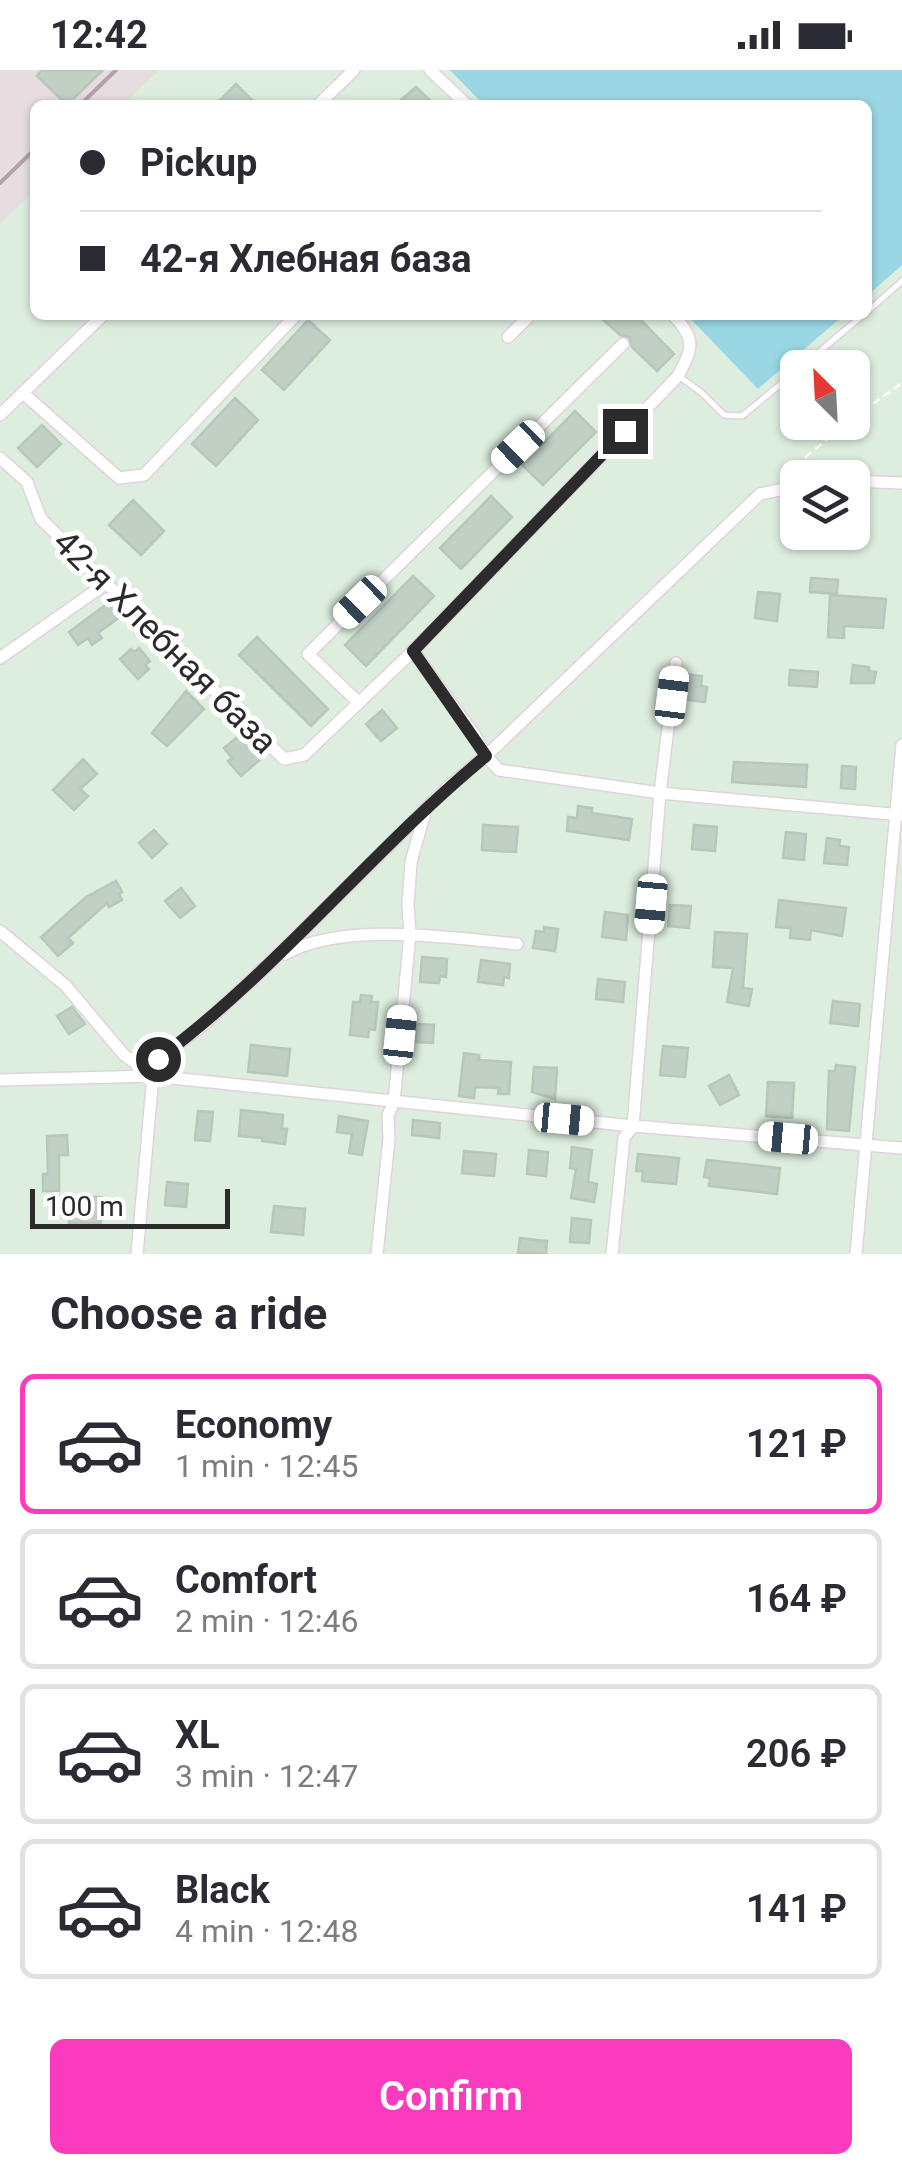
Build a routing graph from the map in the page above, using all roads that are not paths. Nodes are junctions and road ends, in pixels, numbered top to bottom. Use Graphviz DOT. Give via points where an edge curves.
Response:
graph roads {
  1 [pos="354,70"];
  2 [pos="430,70"];
  3 [pos="323,100"];
  4 [pos="462,100"];
  5 [pos="902,282"];
  6 [pos="872,307"];
  7 [pos="98,320"];
  8 [pos="291,320"];
  9 [pos="525,320"];
  10 [pos="678,320"];
  11 [pos="857,320"];
  12 [pos="508,337"];
  13 [pos="623,344"];
  14 [pos="821,350"];
  15 [pos="678,376"];
  16 [pos="780,384"];
  17 [pos="23,393"];
  18 [pos="0,416"];
  19 [pos="0,458"];
  20 [pos="870,482"];
  21 [pos="902,483"];
  22 [pos="780,490"];
  23 [pos="108,582"];
  24 [pos="413,651"];
  25 [pos="0,658"];
  26 [pos="676,663"];
  27 [pos="358,703"];
  28 [pos="902,744"];
  29 [pos="486,756"];
  30 [pos="660,794"];
  31 [pos="426,812"];
  32 [pos="898,815"];
  33 [pos="0,931"];
  34 [pos="410,934"];
  35 [pos="517,944"];
  36 [pos="272,962"];
  37 [pos="152,1076"];
  38 [pos="0,1080"];
  39 [pos="394,1102"];
  40 [pos="633,1126"];
  41 [pos="865,1145"];
  42 [pos="902,1148"];
  43 [pos="137,1254"];
  44 [pos="377,1254"];
  45 [pos="612,1254"];
  46 [pos="856,1254"];
  1 -- 3 [label="street"];
  2 -- 4 [label="street"];
  5 -- 6 [label="lane"];
  7 -- 17 [label="street"];
  8 -- 17 [label="street" via="144,475 120,478"];
  9 -- 12 [label="street"];
  10 -- 15 [label="street" via="688,330 691,352"];
  11 -- 14 [label="lane"];
  13 -- 27 [label="street" via="308,654"];
  15 -- 16 [label="lane" via="724,416 742,416"];
  15 -- 24 [label="street, 42-я Хлебная база"];
  17 -- 18 [label="street"];
  19 -- 23 [label="street, 42-я Хлебная база" via="28,482 41,519"];
  20 -- 21 [label="street"];
  22 -- 29 [label="street" via="760,494"];
  23 -- 25 [label="street"];
  23 -- 27 [label="street, 42-я Хлебная база" via="284,760 304,754"];
  24 -- 27 [label="street, 42-я Хлебная база"];
  24 -- 29 [label="street"];
  26 -- 30 [label="street"];
  28 -- 32 [label="street"];
  29 -- 30 [label="street" via="499,770"];
  29 -- 31 [label="street"];
  30 -- 32 [label="street"];
  30 -- 40 [label="street"];
  31 -- 34 [label="street" via="411,862"];
  31 -- 36 [label="street"];
  32 -- 41 [label="street"];
  33 -- 37 [label="street" via="66,986 124,1055"];
  34 -- 35 [label="street"];
  34 -- 36 [label="street" via="326,940"];
  34 -- 39 [label="street"];
  36 -- 37 [label="street" via="158,1059"];
  37 -- 38 [label="street"];
  37 -- 39 [label="street"];
  37 -- 43 [label="street"];
  39 -- 40 [label="street"];
  39 -- 44 [label="street"];
  40 -- 41 [label="street"];
  40 -- 45 [label="street" via="624,1138"];
  41 -- 42 [label="street"];
  41 -- 46 [label="street"];
}
